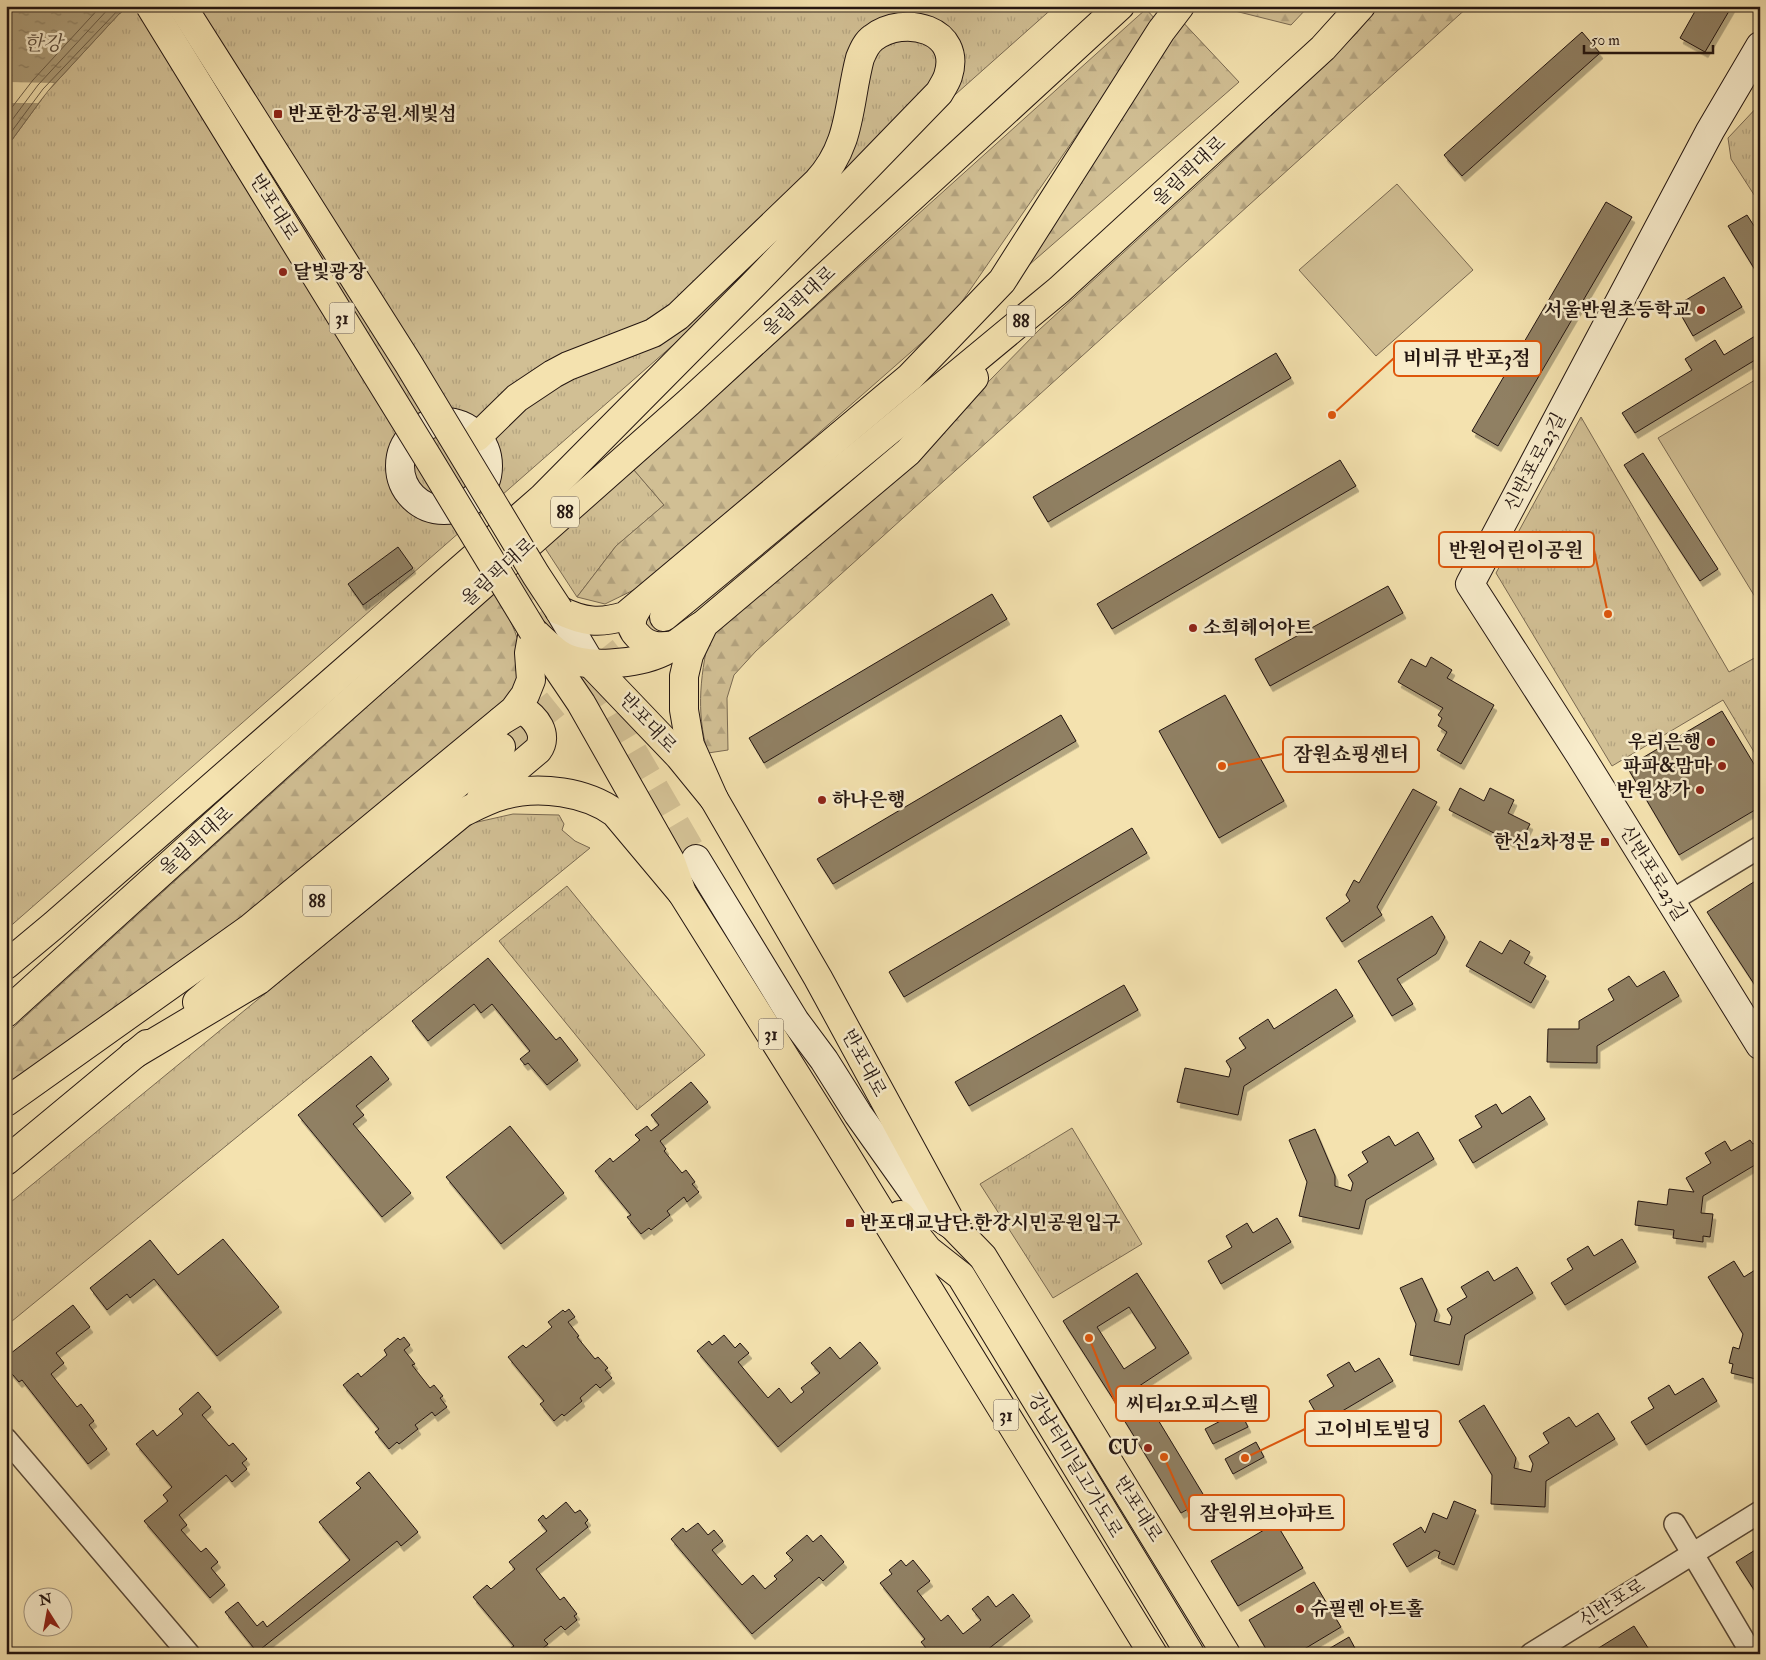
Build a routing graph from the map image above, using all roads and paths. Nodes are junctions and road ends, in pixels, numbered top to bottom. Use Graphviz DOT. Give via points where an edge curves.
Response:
graph roads {
  1 [pos="150,6"];
  2 [pos="182,6"];
  3 [pos="1120,6"];
  4 [pos="1180,6"];
  5 [pos="1361,6"];
  6 [pos="1760,46"];
  7 [pos="1037,308"];
  8 [pos="477,437"];
  9 [pos="542,498"];
  10 [pos="638,607"];
  11 [pos="559,610"];
  12 [pos="664,617"];
  13 [pos="704,624"];
  14 [pos="533,631"];
  15 [pos="675,645"];
  16 [pos="404,656"];
  17 [pos="591,664"];
  18 [pos="498,736"];
  19 [pos="302,745"];
  20 [pos="714,799"];
  21 [pos="462,813"];
  22 [pos="1760,847"];
  23 [pos="696,859"];
  24 [pos="682,893"];
  25 [pos="1671,901"];
  26 [pos="54,925"];
  27 [pos="6,964"];
  28 [pos="6,1013"];
  29 [pos="795,1021"];
  30 [pos="1760,1044"];
  31 [pos="133,1055"];
  32 [pos="6,1102"];
  33 [pos="832,1133"];
  34 [pos="6,1161"];
  35 [pos="859,1176"];
  36 [pos="953,1226"];
  37 [pos="961,1276"];
  38 [pos="6,1438"];
  39 [pos="1760,1512"];
  40 [pos="1676,1524"];
  41 [pos="1693,1552"];
  42 [pos="189,1654"];
  43 [pos="1153,1654"];
  44 [pos="1190,1654"];
  45 [pos="1226,1654"];
  46 [pos="1531,1654"];
  47 [pos="1752,1654"];
  1 -- 14 [label="main road, 반포대로 / 31, bridge"];
  2 -- 11 [label="main road, 반포대로 / 31, bridge" via="408,363"];
  3 -- 16 [label="main road, 올림픽대로 / 88" via="689,402"];
  4 -- 10 [label="main road" via="1002,281 910,377"];
  5 -- 7 [label="main road, 올림픽대로 / 88" via="1316,55"];
  6 -- 25 [label="street, 신반포로23길" via="1710,132 1470,584"];
  7 -- 12 [label="main road, 올림픽대로 / 88"];
  7 -- 13 [label="main road" via="908,452"];
  8 -- 9 [label="main road" via="517,398 552,374 653,333 678,316 817,182 829,169 842,141 860,58 872,38 895,28 920,26 942,40 949,50 950,64 939,93"];
  9 -- 16 [label="main road"];
  9 -- 26 [label="main road"];
  10 -- 11 [label="main road" via="609,621 575,618"];
  10 -- 15 [label="main road" via="632,627 640,639 652,646"];
  11 -- 17 [label="street, 반포대로 / 31"];
  13 -- 15 [label="main road"];
  13 -- 20 [label="main road" via="689,655 683,693 690,745"];
  14 -- 17 [label="main road" via="559,654"];
  14 -- 18 [label="main road" via="529,653 532,680"];
  14 -- 24 [label="main road, 반포대로 / 31" via="590,720 671,862"];
  15 -- 17 [label="main road" via="639,659"];
  16 -- 19 [label="main road, 올림픽대로 / 88"];
  17 -- 20 [label="main road, 반포대로 / 31" via="679,756"];
  18 -- 21 [label="main road" via="522,709 538,724 542,745"];
  18 -- 31 [label="main road, 88"];
  18 -- 32 [label="main road" via="249,929"];
  19 -- 26 [label="main road"];
  19 -- 28 [label="main road, 올림픽대로 / 88"];
  20 -- 36 [label="main road, 반포대로 / 31" via="818,978"];
  21 -- 24 [label="main road" via="488,800 520,792 559,792 589,798 615,813"];
  21 -- 31 [label="main road" via="259,980"];
  22 -- 25 [label="street"];
  23 -- 29 [label="street"];
  24 -- 33 [label="main road, 반포대로 / 31"];
  25 -- 30 [label="street, 신반포로23길"];
  26 -- 27 [label="main road"];
  29 -- 33 [label="street" via="826,1103"];
  29 -- 36 [label="street" via="924,1207"];
  31 -- 34 [label="main road, 88"];
  33 -- 35 [label="main road, 반포대로 / 31"];
  35 -- 37 [label="main road, 31" via="882,1192 928,1250"];
  35 -- 43 [label="main road, 반포대로 / 31"];
  36 -- 37 [label="main road, 31"];
  36 -- 45 [label="main road, 반포대로 / 31" via="983,1257"];
  37 -- 44 [label="main road, 강남터미널고가도로 / 31"];
  38 -- 42 [label="street"];
  39 -- 41 [label="street, 신반포로"];
  40 -- 41 [label="street"];
  41 -- 46 [label="street, 신반포로"];
  41 -- 47 [label="street"];
}
